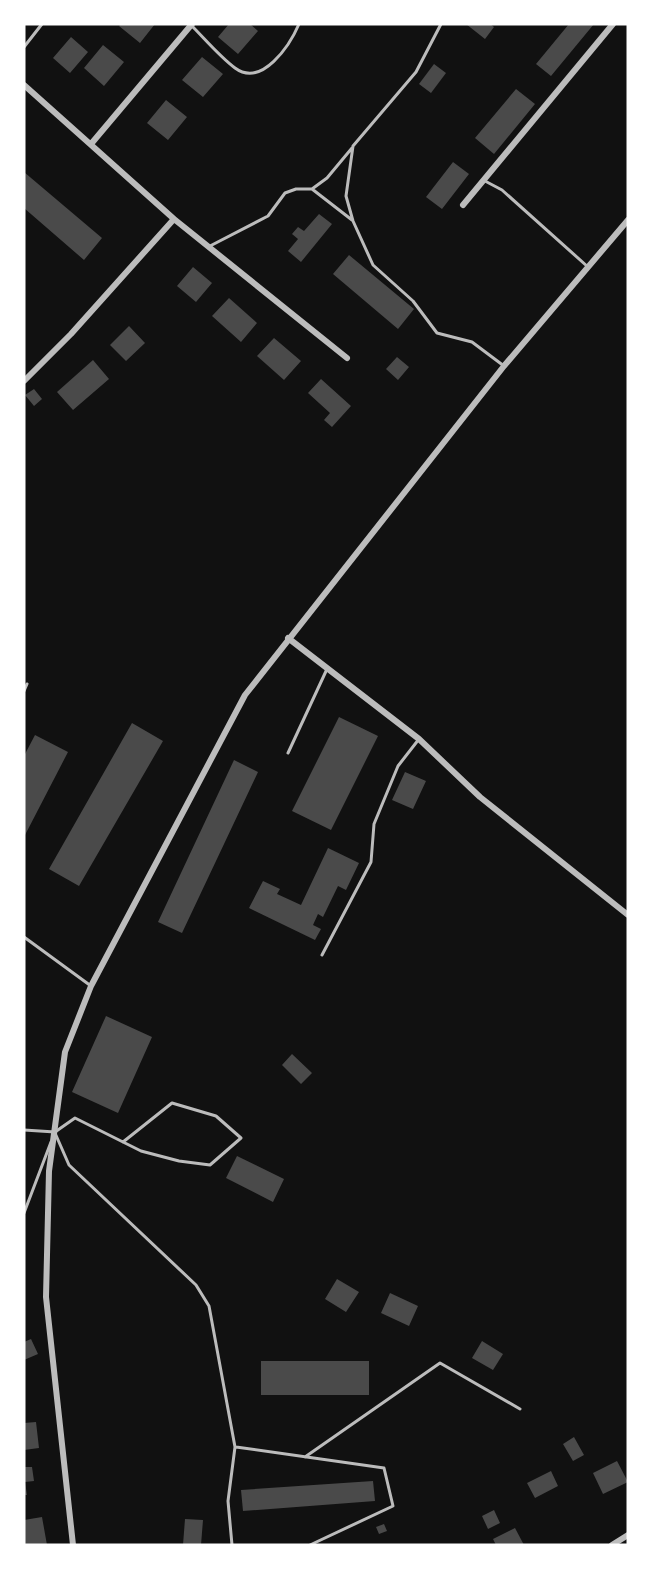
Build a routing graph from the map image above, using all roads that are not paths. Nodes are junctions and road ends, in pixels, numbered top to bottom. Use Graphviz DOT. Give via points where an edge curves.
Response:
graph roads {
  1 [pos="42,24"];
  2 [pos="299,24"];
  3 [pos="441,24"];
  4 [pos="613,24"];
  5 [pos="192,25"];
  6 [pos="24,47"];
  7 [pos="24,85"];
  8 [pos="91,144"];
  9 [pos="353,146"];
  10 [pos="483,180"];
  11 [pos="312,189"];
  12 [pos="463,205"];
  13 [pos="174,219"];
  14 [pos="628,220"];
  15 [pos="353,221"];
  16 [pos="209,246"];
  17 [pos="589,268"];
  18 [pos="347,358"];
  19 [pos="504,366"];
  20 [pos="24,381"];
  21 [pos="288,638"];
  22 [pos="327,669"];
  23 [pos="27,684"];
  24 [pos="24,691"];
  25 [pos="418,739"];
  26 [pos="288,753"];
  27 [pos="628,915"];
  28 [pos="24,937"];
  29 [pos="322,955"];
  30 [pos="91,986"];
  31 [pos="24,1130"];
  32 [pos="55,1132"];
  33 [pos="123,1142"];
  34 [pos="24,1213"];
  35 [pos="520,1409"];
  36 [pos="235,1447"];
  37 [pos="305,1457"];
  38 [pos="628,1535"];
  39 [pos="73,1545"];
  40 [pos="232,1545"];
  41 [pos="310,1545"];
  42 [pos="612,1545"];
  1 -- 6 [label="lane"];
  2 -- 5 [label="lane" via="294,37 271,65 254,73 237,70"];
  3 -- 9 [label="lane" via="416,72"];
  4 -- 10 [label="street"];
  5 -- 8 [label="street"];
  7 -- 8 [label="street"];
  8 -- 13 [label="street"];
  9 -- 11 [label="lane" via="327,178"];
  9 -- 15 [label="lane" via="346,196"];
  10 -- 12 [label="street"];
  10 -- 17 [label="lane" via="502,190"];
  11 -- 15 [label="lane"];
  11 -- 16 [label="lane" via="285,193 268,216"];
  13 -- 16 [label="street"];
  13 -- 20 [label="street"];
  14 -- 17 [label="street"];
  15 -- 19 [label="lane" via="373,265 413,301 437,333 472,342"];
  16 -- 18 [label="street"];
  17 -- 19 [label="street"];
  19 -- 21 [label="street"];
  21 -- 22 [label="street"];
  21 -- 30 [label="street" via="245,695"];
  22 -- 25 [label="street"];
  22 -- 26 [label="lane"];
  23 -- 24 [label="lane"];
  25 -- 27 [label="street" via="480,797"];
  25 -- 29 [label="lane" via="398,766 374,824 371,862"];
  28 -- 30 [label="lane"];
  30 -- 32 [label="street" via="65,1052"];
  31 -- 32 [label="lane"];
  32 -- 33 [label="lane" via="75,1118"];
  32 -- 34 [label="lane"];
  32 -- 36 [label="lane" via="69,1165 196,1286 209,1306"];
  32 -- 39 [label="street" via="49,1171 46,1297"];
  33 -- 33 [label="lane" via="172,1103 216,1116 241,1138 210,1165 169,1159"];
  35 -- 37 [label="lane" via="440,1364"];
  36 -- 37 [label="lane"];
  36 -- 40 [label="lane" via="228,1501"];
  37 -- 41 [label="lane" via="384,1468 393,1506"];
  38 -- 42 [label="street"];
}
